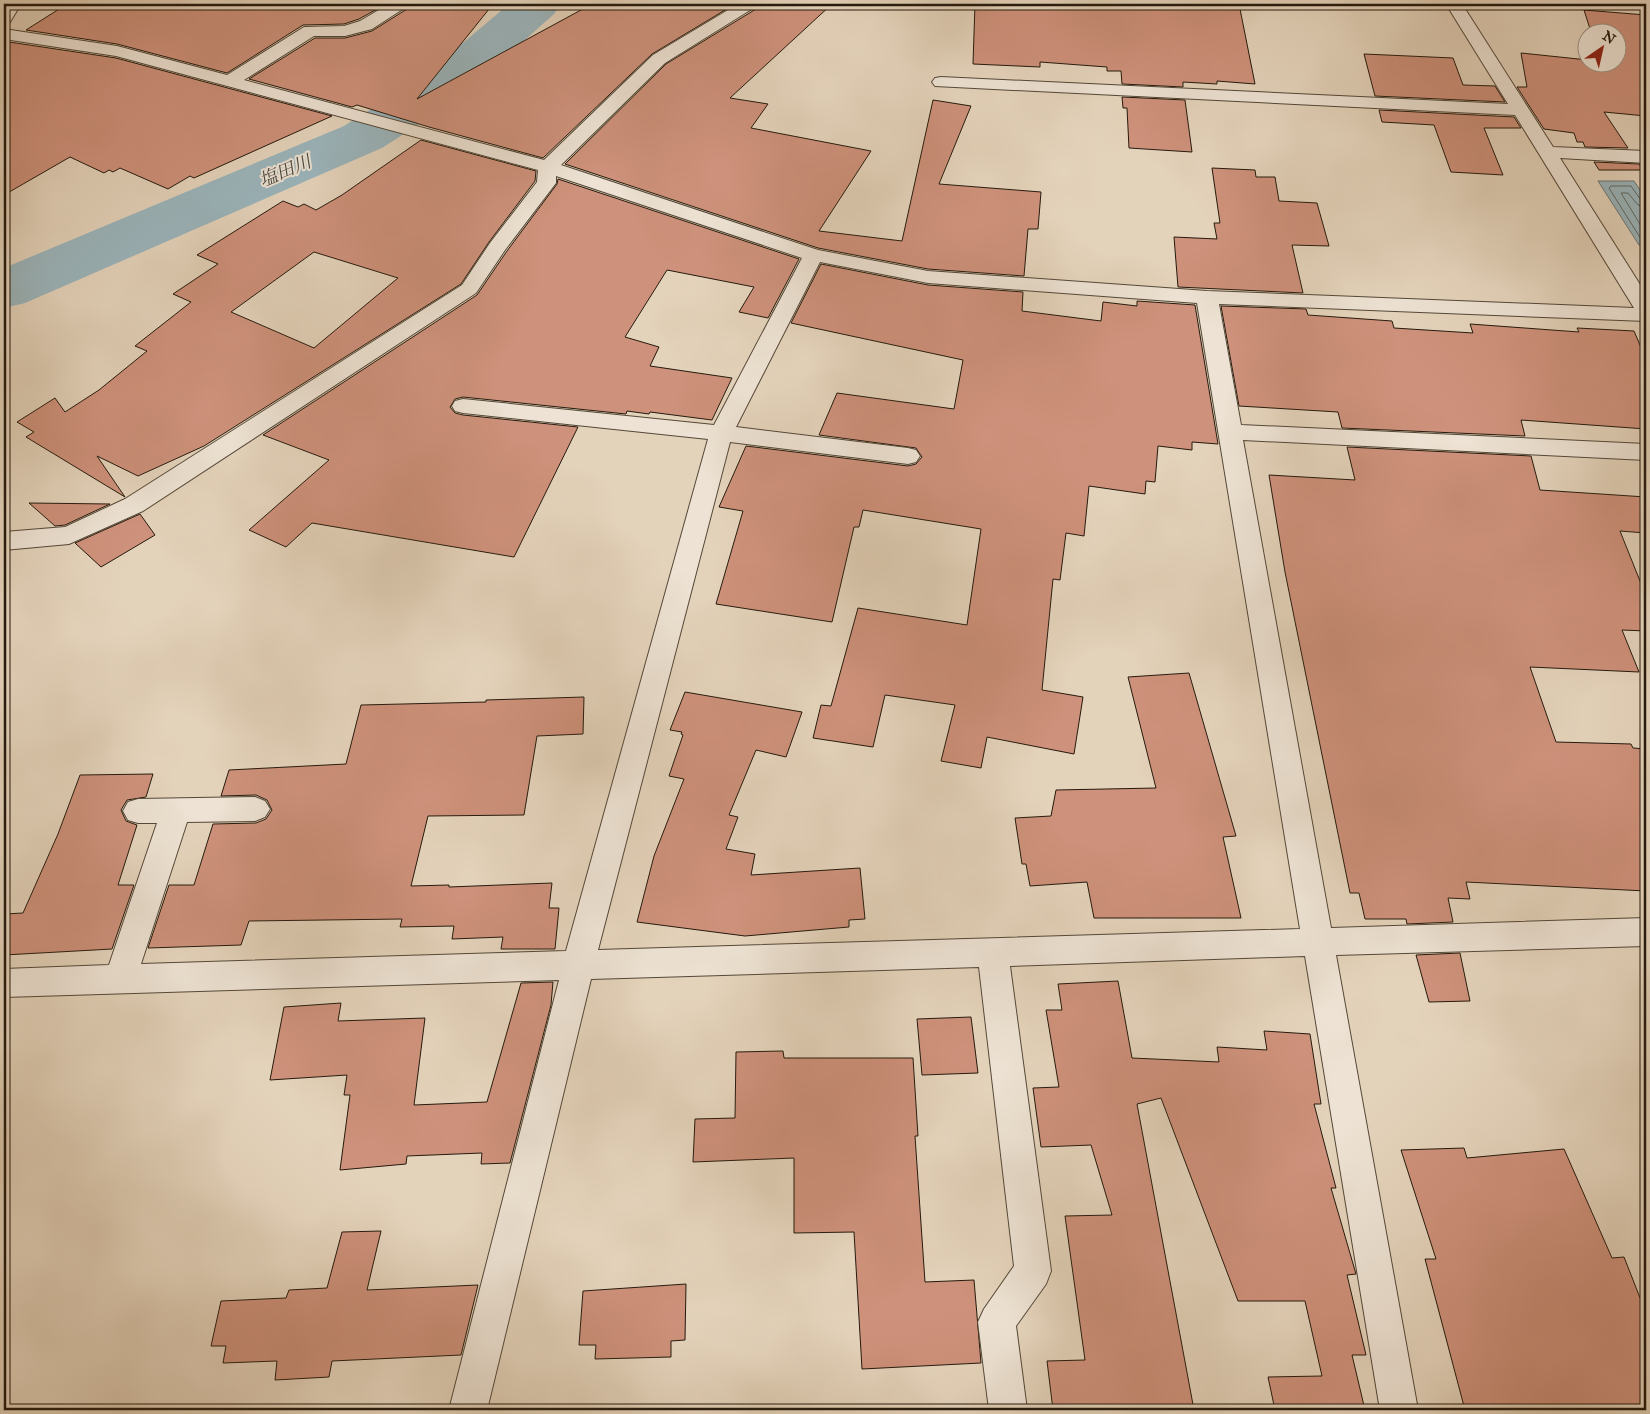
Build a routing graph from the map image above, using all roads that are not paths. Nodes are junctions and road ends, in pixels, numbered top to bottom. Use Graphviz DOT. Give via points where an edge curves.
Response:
graph roads {
  1 [pos="12,4"];
  2 [pos="400,4"];
  3 [pos="749,4"];
  4 [pos="1454,4"];
  5 [pos="4,19"];
  6 [pos="4,34"];
  7 [pos="230,81"];
  8 [pos="941,82"];
  9 [pos="1521,110"];
  10 [pos="1546,152"];
  11 [pos="1646,156"];
  12 [pos="548,167"];
  13 [pos="814,255"];
  14 [pos="1207,297"];
  15 [pos="1646,310"];
  16 [pos="1646,315"];
  17 [pos="463,406"];
  18 [pos="1230,432"];
  19 [pos="722,433"];
  20 [pos="1646,452"];
  21 [pos="908,456"];
  22 [pos="4,541"];
  23 [pos="255,809"];
  24 [pos="176,810"];
  25 [pos="138,811"];
  26 [pos="1646,932"];
  27 [pos="1317,944"];
  28 [pos="994,954"];
  29 [pos="578,966"];
  30 [pos="120,980"];
  31 [pos="4,983"];
  32 [pos="468,1410"];
  33 [pos="1008,1410"];
  34 [pos="1399,1410"];
  1 -- 5 [label="street"];
  2 -- 7 [label="street" via="366,25 345,32 310,31"];
  3 -- 12 [label="street" via="659,59"];
  4 -- 9 [label="street"];
  6 -- 7 [label="street" via="118,51"];
  7 -- 12 [label="street"];
  8 -- 9 [label="street"];
  9 -- 10 [label="street"];
  10 -- 11 [label="street"];
  10 -- 15 [label="street"];
  12 -- 13 [label="street"];
  12 -- 22 [label="street" via="546,183 469,289 134,505 69,535"];
  13 -- 14 [label="street" via="928,277"];
  13 -- 19 [label="street"];
  14 -- 16 [label="street"];
  14 -- 18 [label="street"];
  17 -- 19 [label="street"];
  18 -- 20 [label="street"];
  18 -- 27 [label="street"];
  19 -- 21 [label="street"];
  19 -- 29 [label="street"];
  23 -- 24 [label="street"];
  24 -- 25 [label="street"];
  24 -- 30 [label="street"];
  26 -- 27 [label="street"];
  27 -- 28 [label="street"];
  27 -- 34 [label="street"];
  28 -- 29 [label="street"];
  28 -- 33 [label="street" via="1033,1272 997,1322"];
  29 -- 30 [label="street"];
  29 -- 32 [label="street"];
  30 -- 31 [label="street"];
}
